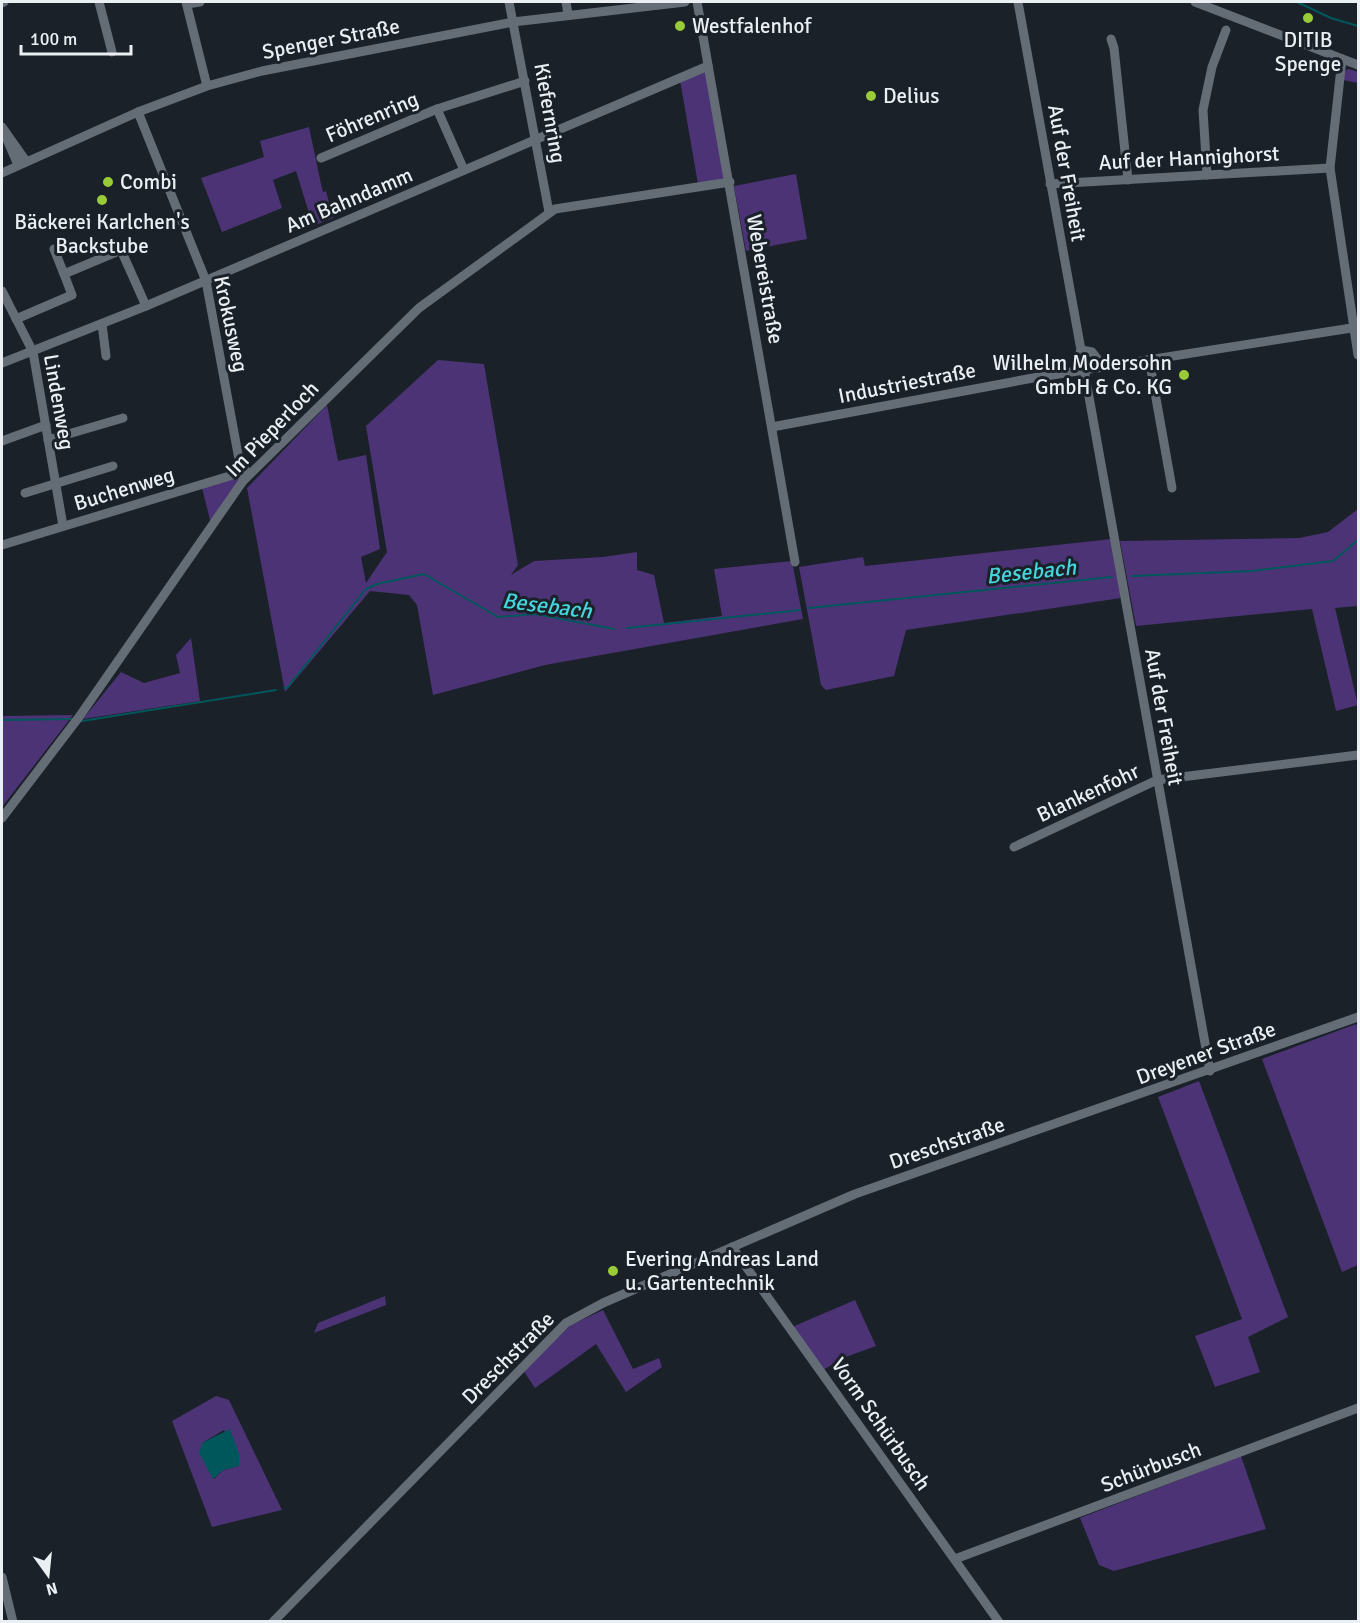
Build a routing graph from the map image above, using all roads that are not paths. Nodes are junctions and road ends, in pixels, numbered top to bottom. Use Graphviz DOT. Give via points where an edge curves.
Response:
graph roads {
  1 [pos="99,2"];
  2 [pos="200,2"];
  3 [pos="509,2"];
  4 [pos="566,2"];
  5 [pos="684,2"];
  6 [pos="697,2"];
  7 [pos="1018,2"];
  8 [pos="1195,2"];
  9 [pos="187,3"];
  10 [pos="658,3"];
  11 [pos="607,6"];
  12 [pos="568,14"];
  13 [pos="513,22"];
  14 [pos="1226,30"];
  15 [pos="1111,39"];
  16 [pos="112,52"];
  17 [pos="1342,59"];
  18 [pos="1359,65"];
  19 [pos="708,66"];
  20 [pos="525,81"];
  21 [pos="207,86"];
  22 [pos="437,110"];
  23 [pos="138,112"];
  24 [pos="2,127"];
  25 [pos="536,138"];
  26 [pos="321,159"];
  27 [pos="22,163"];
  28 [pos="1330,168"];
  29 [pos="464,170"];
  30 [pos="2,173"];
  31 [pos="1207,175"];
  32 [pos="1128,180"];
  33 [pos="730,182"];
  34 [pos="1050,184"];
  35 [pos="549,212"];
  36 [pos="54,249"];
  37 [pos="64,274"];
  38 [pos="206,281"];
  39 [pos="3,297"];
  40 [pos="146,306"];
  41 [pos="16,319"];
  42 [pos="102,324"];
  43 [pos="1356,327"];
  44 [pos="1081,350"];
  45 [pos="33,352"];
  46 [pos="1359,355"];
  47 [pos="106,356"];
  48 [pos="1149,359"];
  49 [pos="2,363"];
  50 [pos="1103,366"];
  51 [pos="1084,369"];
  52 [pos="123,418"];
  53 [pos="46,424"];
  54 [pos="772,427"];
  55 [pos="48,440"];
  56 [pos="2,441"];
  57 [pos="113,466"];
  58 [pos="256,468"];
  59 [pos="243,477"];
  60 [pos="55,484"];
  61 [pos="1172,488"];
  62 [pos="25,493"];
  63 [pos="63,526"];
  64 [pos="2,545"];
  65 [pos="795,562"];
  66 [pos="1359,755"];
  67 [pos="1157,780"];
  68 [pos="2,818"];
  69 [pos="1014,848"];
  70 [pos="1359,1017"];
  71 [pos="1210,1071"];
  72 [pos="1065,1122"];
  73 [pos="732,1247"];
  74 [pos="1359,1408"];
  75 [pos="955,1559"];
  76 [pos="2,1577"];
  77 [pos="13,1622"];
  78 [pos="273,1622"];
  79 [pos="999,1622"];
  1 -- 16 [label="street"];
  2 -- 9 [label="street"];
  3 -- 13 [label="street, Kiefernring"];
  4 -- 12 [label="street"];
  5 -- 10 [label="street, Spenger Straße"];
  6 -- 19 [label="street, Webereistraße"];
  7 -- 34 [label="street, Auf der Freiheit"];
  8 -- 17 [label="street"];
  9 -- 21 [label="street"];
  10 -- 11 [label="street, Spenger Straße"];
  11 -- 12 [label="street, Spenger Straße"];
  12 -- 13 [label="street, Spenger Straße"];
  13 -- 20 [label="street, Kiefernring"];
  13 -- 21 [label="street, Spenger Straße" via="284,66"];
  14 -- 31 [label="street" via="1212,67 1203,110"];
  15 -- 32 [label="street"];
  17 -- 18 [label="street"];
  17 -- 28 [label="street"];
  19 -- 25 [label="street, Am Bahndamm"];
  19 -- 33 [label="street, Webereistraße"];
  20 -- 22 [label="street, Föhrenring"];
  20 -- 25 [label="street, Kiefernring"];
  21 -- 23 [label="street, Spenger Straße"];
  22 -- 26 [label="street, Föhrenring"];
  22 -- 29 [label="street, Föhrenring"];
  23 -- 27 [label="street, Spenger Straße"];
  23 -- 38 [label="street, Krokusweg"];
  24 -- 27 [label="street"];
  25 -- 29 [label="street, Am Bahndamm"];
  25 -- 35 [label="street, Kiefernring"];
  27 -- 30 [label="street, Spenger Straße"];
  28 -- 31 [label="street, Auf der Hannighorst"];
  28 -- 43 [label="street"];
  29 -- 38 [label="street, Am Bahndamm"];
  31 -- 32 [label="street, Auf der Hannighorst"];
  32 -- 34 [label="street, Auf der Hannighorst"];
  33 -- 35 [label="street, Im Pieperloch"];
  33 -- 54 [label="street, Webereistraße"];
  34 -- 44 [label="street, Auf der Freiheit"];
  35 -- 58 [label="street, Im Pieperloch" via="419,308"];
  36 -- 37 [label="street"];
  37 -- 40 [label="street" via="121,250"];
  37 -- 41 [label="street" via="72,295"];
  38 -- 40 [label="street, Am Bahndamm"];
  38 -- 59 [label="street, Krokusweg"];
  39 -- 41 [label="street, Lindenweg"];
  40 -- 42 [label="street, Am Bahndamm"];
  41 -- 45 [label="street, Lindenweg"];
  42 -- 45 [label="street, Am Bahndamm"];
  42 -- 47 [label="street"];
  43 -- 46 [label="street"];
  43 -- 48 [label="street, Industriestraße"];
  44 -- 50 [label="street" via="1092,351"];
  44 -- 51 [label="street" via="1078,360"];
  45 -- 49 [label="street, Am Bahndamm"];
  45 -- 53 [label="street, Lindenweg"];
  48 -- 50 [label="street, Industriestraße"];
  48 -- 61 [label="street"];
  50 -- 51 [label="street, Industriestraße"];
  51 -- 54 [label="street, Industriestraße"];
  51 -- 67 [label="street, Auf der Freiheit"];
  52 -- 55 [label="street"];
  53 -- 55 [label="street, Lindenweg"];
  53 -- 56 [label="street"];
  54 -- 65 [label="street, Webereistraße"];
  55 -- 60 [label="street, Lindenweg"];
  57 -- 60 [label="street"];
  58 -- 59 [label="street, Buchenweg"];
  59 -- 63 [label="street, Buchenweg"];
  59 -- 68 [label="street, Im Pieperloch" via="79,717"];
  60 -- 62 [label="street"];
  60 -- 63 [label="street, Lindenweg"];
  63 -- 64 [label="street, Buchenweg"];
  66 -- 67 [label="street, Blankenfohr"];
  67 -- 69 [label="street, Blankenfohr"];
  67 -- 71 [label="street, Auf der Freiheit"];
  70 -- 71 [label="street, Dreyener Straße"];
  71 -- 72 [label="street, Dreyener Straße"];
  72 -- 73 [label="street, Dreschstraße" via="855,1194"];
  73 -- 75 [label="street, Vorm Schürbusch"];
  73 -- 78 [label="street, Dreschstraße" via="566,1323"];
  74 -- 75 [label="street, Schürbusch"];
  75 -- 79 [label="street, Vorm Schürbusch"];
  76 -- 77 [label="street"];
}
